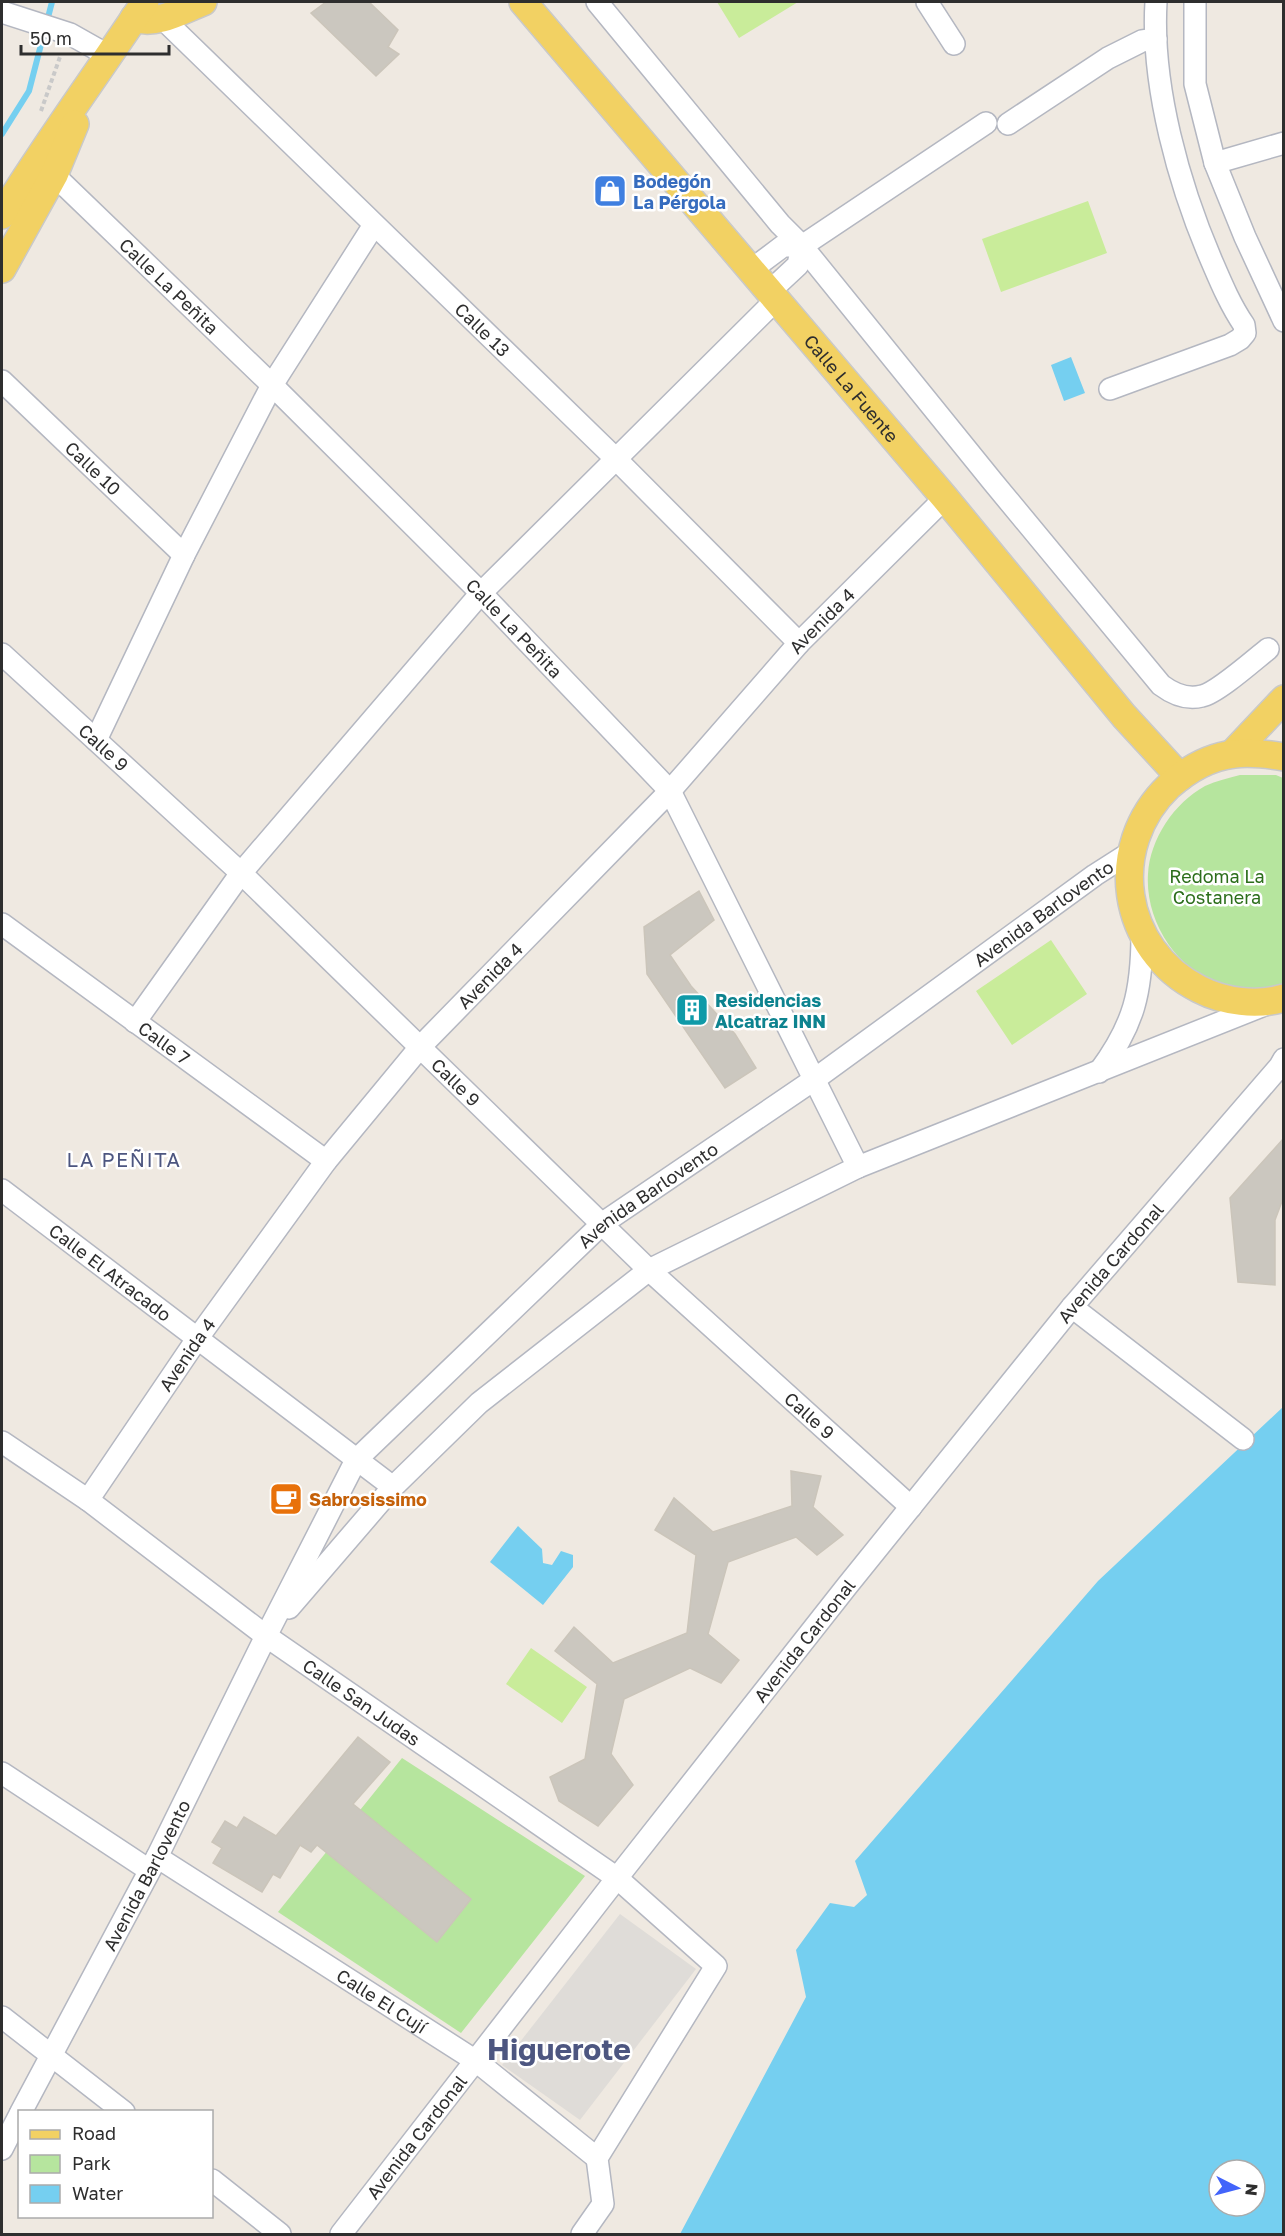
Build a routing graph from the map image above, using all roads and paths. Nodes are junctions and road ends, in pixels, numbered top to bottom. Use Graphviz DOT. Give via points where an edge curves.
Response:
graph roads {
  1 [pos="203,2"];
  2 [pos="523,2"];
  3 [pos="597,2"];
  4 [pos="927,2"];
  5 [pos="1156,2"];
  6 [pos="1195,2"];
  7 [pos="4,13"];
  8 [pos="147,13"];
  9 [pos="1156,39"];
  10 [pos="954,44"];
  11 [pos="61,54"];
  12 [pos="109,56"];
  13 [pos="92,81"];
  14 [pos="37,117"];
  15 [pos="986,123"];
  16 [pos="1008,124"];
  17 [pos="1284,144"];
  18 [pos="1215,164"];
  19 [pos="54,175"];
  20 [pos="2,215"];
  21 [pos="374,225"];
  22 [pos="802,246"];
  23 [pos="2,269"];
  24 [pos="751,270"];
  25 [pos="772,296"];
  26 [pos="1282,313"];
  27 [pos="2,381"];
  28 [pos="273,385"];
  29 [pos="1110,389"];
  30 [pos="616,459"];
  31 [pos="945,498"];
  32 [pos="184,555"];
  33 [pos="481,593"];
  34 [pos="799,644"];
  35 [pos="1268,649"];
  36 [pos="2,654"];
  37 [pos="1284,699"];
  38 [pos="96,740"];
  39 [pos="1232,754"];
  40 [pos="1284,757"];
  41 [pos="1180,777"];
  42 [pos="670,791"];
  43 [pos="1131,852"];
  44 [pos="241,873"];
  45 [pos="2,924"];
  46 [pos="1142,934"];
  47 [pos="1279,999"];
  48 [pos="135,1022"];
  49 [pos="421,1046"];
  50 [pos="1284,1059"];
  51 [pos="1099,1072"];
  52 [pos="815,1079"];
  53 [pos="326,1161"];
  54 [pos="858,1167"];
  55 [pos="2,1190"];
  56 [pos="603,1223"];
  57 [pos="650,1270"];
  58 [pos="1072,1307"];
  59 [pos="197,1339"];
  60 [pos="1243,1439"];
  61 [pos="2,1442"];
  62 [pos="356,1460"];
  63 [pos="393,1486"];
  64 [pos="88,1500"];
  65 [pos="911,1507"];
  66 [pos="266,1636"];
  67 [pos="2,1773"];
  68 [pos="153,1864"];
  69 [pos="617,1878"];
  70 [pos="2,2017"];
  71 [pos="51,2053"];
  72 [pos="476,2061"];
  73 [pos="22,2110"];
  74 [pos="122,2110"];
  75 [pos="18,2117"];
  76 [pos="2,2149"];
  77 [pos="597,2158"];
  78 [pos="213,2181"];
  79 [pos="280,2235"];
  80 [pos="341,2235"];
  81 [pos="582,2235"];
  1 -- 8 [label="main road"];
  2 -- 24 [label="main road, Calle La Fuente"];
  3 -- 22 [label="street"];
  4 -- 10 [label="street"];
  5 -- 9 [label="street"];
  6 -- 18 [label="street" via="1196,84"];
  7 -- 12 [label="street" via="70,34"];
  8 -- 12 [label="main road"];
  8 -- 21 [label="street, Calle 13"];
  9 -- 16 [label="street" via="1142,41 1108,58"];
  9 -- 29 [label="street" via="1166,115 1194,220 1245,333 1230,345"];
  11 -- 14 [label="path"];
  12 -- 13 [label="main road"];
  13 -- 19 [label="main road"];
  13 -- 20 [label="main road"];
  15 -- 22 [label="street"];
  17 -- 18 [label="street"];
  18 -- 26 [label="street"];
  19 -- 23 [label="main road"];
  19 -- 28 [label="street, Calle La Peñita"];
  21 -- 28 [label="street"];
  21 -- 30 [label="street, Calle 13"];
  22 -- 24 [label="street" via="783,246"];
  22 -- 25 [label="street" via="798,265"];
  22 -- 35 [label="street" via="1161,686 1182,696 1204,696"];
  24 -- 25 [label="main road, Calle La Fuente"];
  25 -- 30 [label="street"];
  25 -- 31 [label="main road, Calle La Fuente"];
  27 -- 32 [label="street, Calle 10"];
  28 -- 32 [label="street"];
  28 -- 33 [label="street, Calle La Peñita"];
  30 -- 33 [label="street"];
  30 -- 34 [label="street, Calle 13"];
  31 -- 34 [label="street, Avenida 4"];
  31 -- 41 [label="main road, Calle La Fuente" via="1124,716"];
  32 -- 38 [label="street"];
  33 -- 42 [label="street, Calle La Peñita"];
  33 -- 44 [label="street"];
  34 -- 42 [label="street, Avenida 4"];
  36 -- 38 [label="street, Calle 9"];
  37 -- 39 [label="main road"];
  38 -- 44 [label="street, Calle 9"];
  39 -- 40 [label="main road"];
  39 -- 41 [label="main road" via="1204,763"];
  41 -- 43 [label="main road" via="1157,798 1141,823"];
  42 -- 49 [label="street, Avenida 4"];
  42 -- 52 [label="street, Calle La Peñita"];
  43 -- 46 [label="main road" via="1130,894"];
  43 -- 52 [label="street, Avenida Barlovento"];
  44 -- 48 [label="street"];
  44 -- 49 [label="street, Calle 9"];
  45 -- 48 [label="street, Calle 7"];
  46 -- 47 [label="main road" via="1170,970 1198,989 1230,1000"];
  46 -- 51 [label="street" via="1142,964 1130,1022"];
  47 -- 51 [label="street, Avenida Barlovento"];
  48 -- 53 [label="street, Calle 7"];
  49 -- 53 [label="street, Avenida 4"];
  49 -- 56 [label="street, Calle 9"];
  50 -- 58 [label="street, Avenida Cardonal"];
  51 -- 54 [label="street, Avenida Barlovento"];
  52 -- 54 [label="street, Calle La Peñita"];
  52 -- 56 [label="street, Avenida Barlovento"];
  53 -- 59 [label="street, Avenida 4"];
  54 -- 57 [label="street, Avenida Barlovento"];
  55 -- 59 [label="street, Calle El Atracado"];
  56 -- 57 [label="street, Calle 9"];
  56 -- 62 [label="street, Avenida Barlovento"];
  57 -- 63 [label="street, Avenida Barlovento" via="478,1403"];
  57 -- 65 [label="street, Calle 9"];
  58 -- 60 [label="street"];
  58 -- 65 [label="street, Avenida Cardonal"];
  59 -- 62 [label="street, Calle El Atracado"];
  59 -- 64 [label="street, Avenida 4"];
  61 -- 64 [label="street, Calle San Judas"];
  62 -- 63 [label="street, Calle El Atracado"];
  62 -- 66 [label="street, Avenida Barlovento"];
  63 -- 66 [label="street, Avenida Barlovento"];
  64 -- 66 [label="street, Calle San Judas"];
  65 -- 69 [label="street, Avenida Cardonal"];
  66 -- 68 [label="street, Avenida Barlovento"];
  66 -- 69 [label="street, Calle San Judas"];
  67 -- 68 [label="street, Calle El Cují"];
  68 -- 71 [label="street, Avenida Barlovento"];
  68 -- 72 [label="street, Calle El Cují"];
  69 -- 72 [label="street, Avenida Cardonal"];
  69 -- 77 [label="street, Calle San Judas" via="716,1966"];
  70 -- 71 [label="street"];
  71 -- 73 [label="street, Avenida Barlovento"];
  71 -- 74 [label="street"];
  72 -- 77 [label="street, Calle El Cují"];
  72 -- 80 [label="street, Avenida Cardonal"];
  75 -- 76 [label="street, Avenida Barlovento"];
  77 -- 81 [label="street" via="603,2204"];
  78 -- 79 [label="street"];
}
